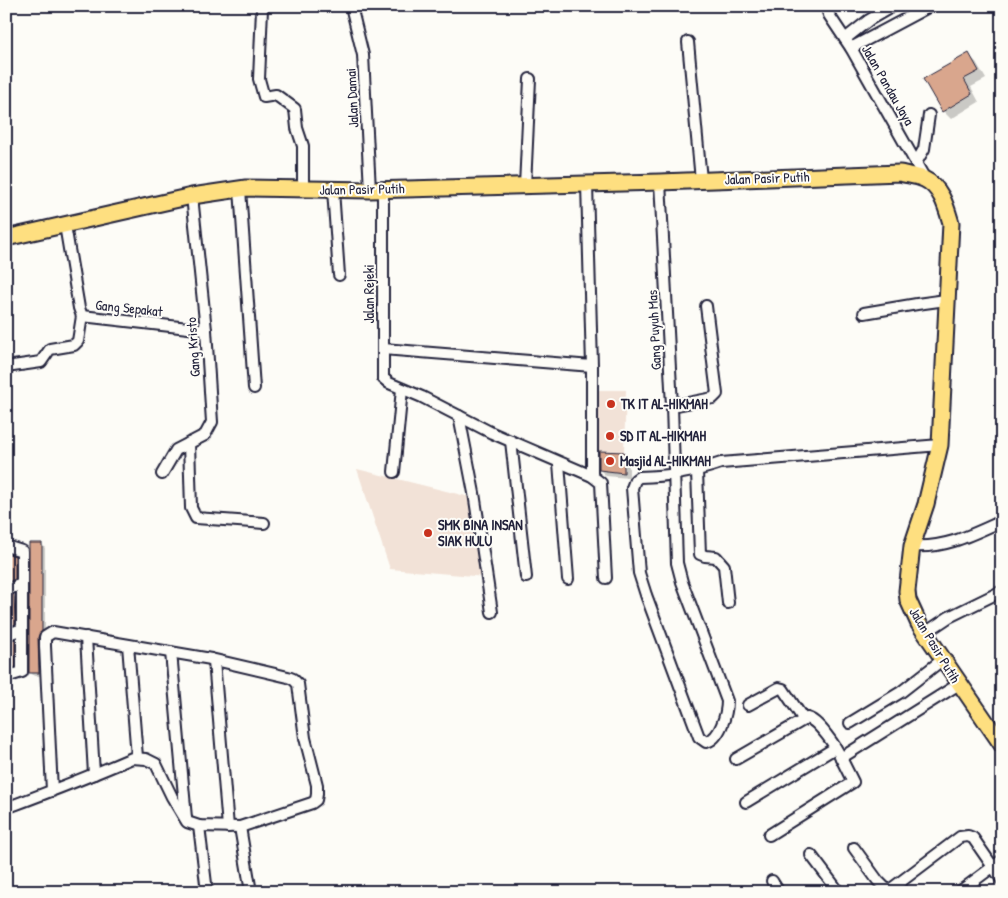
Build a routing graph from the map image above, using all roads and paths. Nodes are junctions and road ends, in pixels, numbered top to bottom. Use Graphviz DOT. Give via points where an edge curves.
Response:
graph roads {
  1 [pos="263,6"];
  2 [pos="352,6"];
  3 [pos="826,6"];
  4 [pos="893,6"];
  5 [pos="930,6"];
  6 [pos="844,39"];
  7 [pos="688,42"];
  8 [pos="851,48"];
  9 [pos="530,79"];
  10 [pos="929,115"];
  11 [pos="916,163"];
  12 [pos="925,179"];
  13 [pos="701,180"];
  14 [pos="660,182"];
  15 [pos="587,184"];
  16 [pos="525,186"];
  17 [pos="240,189"];
  18 [pos="303,189"];
  19 [pos="376,189"];
  20 [pos="333,190"];
  21 [pos="192,196"];
  22 [pos="65,225"];
  23 [pos="6,238"];
  24 [pos="339,275"];
  25 [pos="946,300"];
  26 [pos="706,306"];
  27 [pos="864,313"];
  28 [pos="82,316"];
  29 [pos="206,330"];
  30 [pos="383,349"];
  31 [pos="592,366"];
  32 [pos="6,367"];
  33 [pos="254,388"];
  34 [pos="402,388"];
  35 [pos="672,406"];
  36 [pos="459,416"];
  37 [pos="510,441"];
  38 [pos="189,443"];
  39 [pos="940,445"];
  40 [pos="559,463"];
  41 [pos="697,470"];
  42 [pos="394,472"];
  43 [pos="162,474"];
  44 [pos="592,476"];
  45 [pos="674,476"];
  46 [pos="1002,521"];
  47 [pos="264,523"];
  48 [pos="6,546"];
  49 [pos="912,546"];
  50 [pos="526,577"];
  51 [pos="606,578"];
  52 [pos="568,579"];
  53 [pos="22,584"];
  54 [pos="6,590"];
  55 [pos="1002,591"];
  56 [pos="728,603"];
  57 [pos="492,612"];
  58 [pos="22,630"];
  59 [pos="925,633"];
  60 [pos="6,635"];
  61 [pos="86,638"];
  62 [pos="128,645"];
  63 [pos="171,652"];
  64 [pos="212,659"];
  65 [pos="942,660"];
  66 [pos="6,677"];
  67 [pos="959,684"];
  68 [pos="748,704"];
  69 [pos="804,720"];
  70 [pos="850,723"];
  71 [pos="1002,745"];
  72 [pos="835,748"];
  73 [pos="137,757"];
  74 [pos="841,758"];
  75 [pos="736,759"];
  76 [pos="94,774"];
  77 [pos="52,791"];
  78 [pos="746,802"];
  79 [pos="6,808"];
  80 [pos="187,822"];
  81 [pos="199,826"];
  82 [pos="240,827"];
  83 [pos="228,828"];
  84 [pos="769,834"];
  85 [pos="854,848"];
  86 [pos="811,855"];
  87 [pos="1002,860"];
  88 [pos="992,867"];
  89 [pos="1002,880"];
  90 [pos="772,882"];
  91 [pos="208,892"];
  92 [pos="251,892"];
  93 [pos="779,892"];
  94 [pos="838,892"];
  95 [pos="958,892"];
  1 -- 18 [label="street" via="259,79 264,97 276,95 295,109 303,146"];
  2 -- 19 [label="street, Jalan Damai" via="363,55"];
  3 -- 6 [label="street, Jalan Pandau Jaya"];
  4 -- 6 [label="street"];
  5 -- 8 [label="street"];
  6 -- 8 [label="street, Jalan Pandau Jaya"];
  7 -- 13 [label="street"];
  8 -- 11 [label="street, Jalan Pandau Jaya"];
  9 -- 16 [label="street"];
  10 -- 11 [label="street" via="924,149"];
  11 -- 12 [label="street, Jalan Pandau Jaya"];
  12 -- 13 [label="highway, Jalan Pasir Putih" via="900,173"];
  12 -- 25 [label="highway, Jalan Pasir Putih" via="945,201 950,223"];
  13 -- 14 [label="highway, Jalan Pasir Putih"];
  14 -- 15 [label="highway, Jalan Pasir Putih"];
  14 -- 35 [label="street, Gang Puyuh Mas"];
  15 -- 16 [label="highway, Jalan Pasir Putih"];
  15 -- 31 [label="street"];
  16 -- 19 [label="highway, Jalan Pasir Putih"];
  17 -- 18 [label="highway, Jalan Pasir Putih"];
  17 -- 21 [label="highway, Jalan Pasir Putih"];
  17 -- 33 [label="street"];
  18 -- 20 [label="highway, Jalan Pasir Putih"];
  19 -- 20 [label="highway, Jalan Pasir Putih"];
  19 -- 30 [label="street, Jalan Rejeki"];
  20 -- 24 [label="street"];
  21 -- 22 [label="highway, Jalan Pasir Putih"];
  21 -- 29 [label="street, Gang Kristo"];
  22 -- 23 [label="highway, Jalan Pasir Putih"];
  22 -- 28 [label="street, Gang Sepakat"];
  25 -- 27 [label="street"];
  25 -- 39 [label="highway, Jalan Pasir Putih"];
  26 -- 35 [label="street" via="716,394 713,398"];
  28 -- 29 [label="street, Gang Sepakat"];
  28 -- 32 [label="street" via="78,341 74,345 50,349 41,362"];
  29 -- 38 [label="street, Gang Kristo" via="212,422 205,435"];
  30 -- 31 [label="street"];
  30 -- 34 [label="street, Jalan Rejeki" via="383,378"];
  31 -- 44 [label="street"];
  34 -- 36 [label="street, Jalan Rejeki"];
  34 -- 42 [label="street"];
  35 -- 45 [label="street, Gang Puyuh Mas"];
  36 -- 37 [label="street, Jalan Rejeki"];
  36 -- 57 [label="street"];
  37 -- 40 [label="street, Jalan Rejeki"];
  37 -- 50 [label="street"];
  38 -- 43 [label="street, Gang Kristo" via="175,451"];
  38 -- 47 [label="street" via="191,508 196,518"];
  39 -- 41 [label="street" via="721,463"];
  39 -- 49 [label="highway, Jalan Pasir Putih"];
  40 -- 44 [label="street, Jalan Rejeki"];
  40 -- 52 [label="street"];
  41 -- 45 [label="street"];
  41 -- 56 [label="street" via="700,554 721,560"];
  44 -- 51 [label="street" via="602,486"];
  45 -- 45 [label="street, Gang Puyuh Mas" via="639,477 632,488 639,573 700,737 706,742 718,732 727,701 677,563"];
  46 -- 49 [label="street" via="956,541 937,546"];
  48 -- 53 [label="street" via="22,550"];
  49 -- 59 [label="highway, Jalan Pasir Putih" via="907,591 911,609"];
  53 -- 54 [label="street"];
  53 -- 58 [label="street"];
  55 -- 59 [label="street" via="949,617"];
  58 -- 60 [label="street"];
  58 -- 66 [label="street" via="22,672"];
  59 -- 65 [label="highway, Jalan Pasir Putih"];
  61 -- 62 [label="street"];
  61 -- 76 [label="street"];
  61 -- 77 [label="street" via="53,632 45,637"];
  62 -- 63 [label="street"];
  62 -- 73 [label="street"];
  63 -- 64 [label="street"];
  63 -- 80 [label="street"];
  64 -- 82 [label="street" via="288,677 298,684 317,785 318,794 312,803"];
  64 -- 83 [label="street"];
  65 -- 67 [label="highway, Jalan Pasir Putih"];
  65 -- 70 [label="street" via="901,692"];
  67 -- 71 [label="highway, Jalan Pasir Putih"];
  67 -- 74 [label="street"];
  68 -- 69 [label="street" via="783,689"];
  69 -- 72 [label="street" via="812,719"];
  69 -- 75 [label="street"];
  72 -- 74 [label="street"];
  72 -- 78 [label="street"];
  73 -- 76 [label="street"];
  73 -- 80 [label="street" via="156,764"];
  74 -- 84 [label="street" via="853,782"];
  76 -- 77 [label="street"];
  77 -- 79 [label="street"];
  80 -- 81 [label="street"];
  81 -- 83 [label="street"];
  81 -- 91 [label="street"];
  82 -- 83 [label="street"];
  82 -- 92 [label="street"];
  85 -- 88 [label="street" via="886,889 960,836 973,838"];
  86 -- 94 [label="street"];
  87 -- 88 [label="street"];
  88 -- 89 [label="street"];
  88 -- 95 [label="street"];
  90 -- 93 [label="street"];
}
